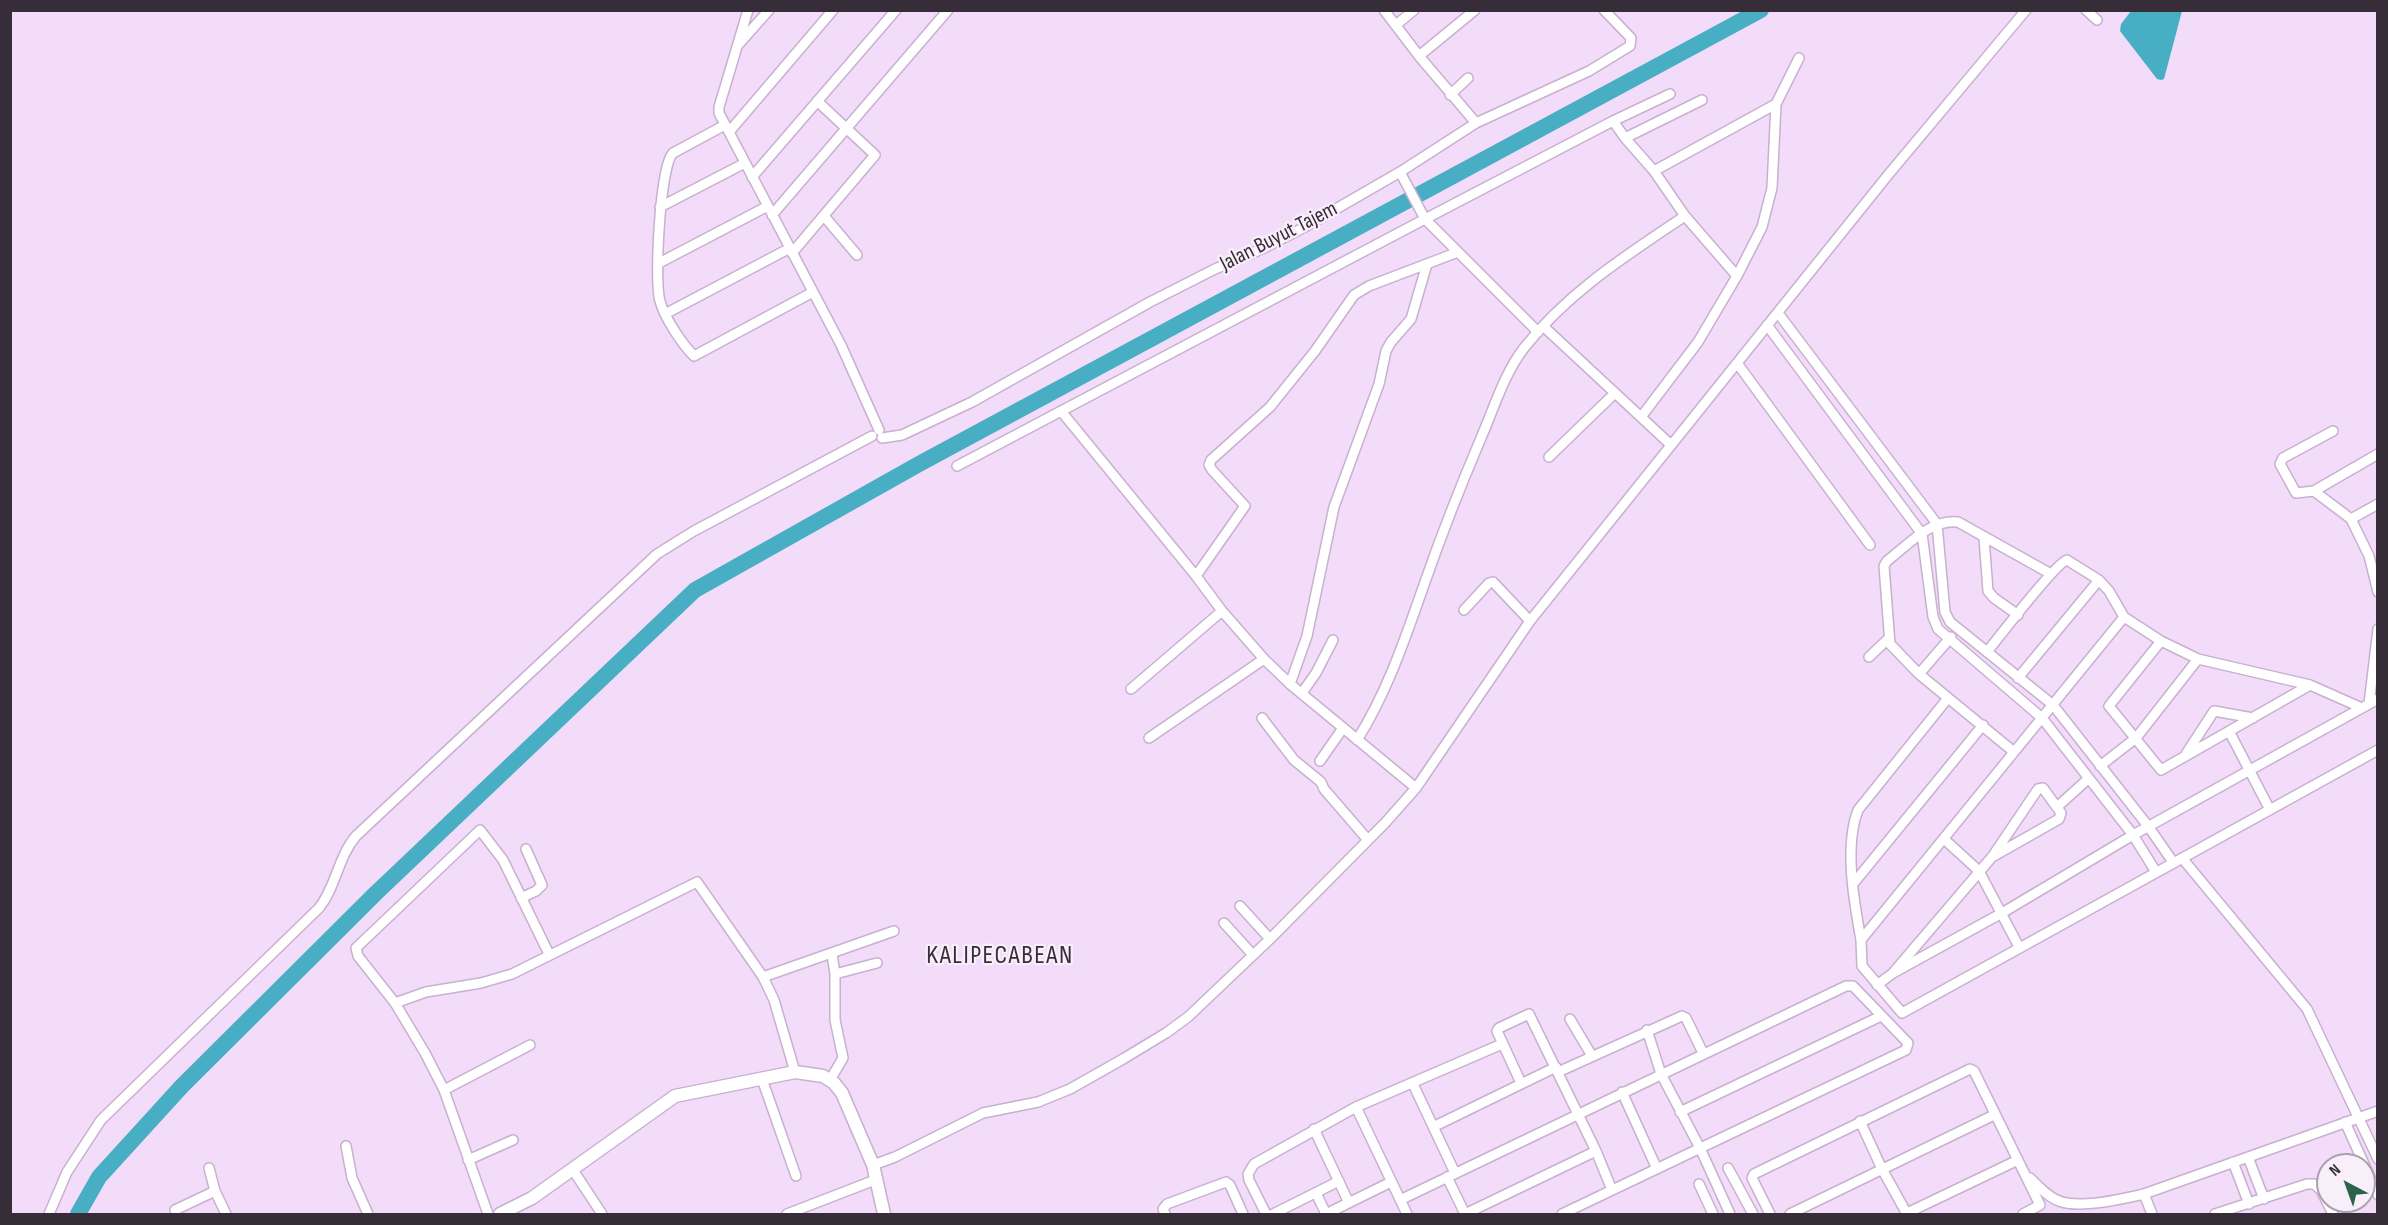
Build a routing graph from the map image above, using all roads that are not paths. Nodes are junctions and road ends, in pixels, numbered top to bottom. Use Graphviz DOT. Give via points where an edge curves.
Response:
graph roads {
  1 [pos="748,10"];
  2 [pos="769,10"];
  3 [pos="833,10"];
  4 [pos="896,10"];
  5 [pos="1384,10"];
  6 [pos="1414,10"];
  7 [pos="1475,10"];
  8 [pos="1604,10"];
  9 [pos="2026,10"];
  10 [pos="2086,10"];
  11 [pos="944,12"];
  12 [pos="2097,20"];
  13 [pos="1396,25"];
  14 [pos="736,48"];
  15 [pos="1419,56"];
  16 [pos="1799,58"];
  17 [pos="1468,78"];
  18 [pos="1670,94"];
  19 [pos="1450,95"];
  20 [pos="1702,100"];
  21 [pos="817,101"];
  22 [pos="1776,104"];
  23 [pos="1613,121"];
  24 [pos="1476,123"];
  25 [pos="848,128"];
  26 [pos="727,129"];
  27 [pos="1625,138"];
  28 [pos="745,163"];
  29 [pos="1654,171"];
  30 [pos="1402,175"];
  31 [pos="752,177"];
  32 [pos="660,207"];
  33 [pos="770,211"];
  34 [pos="824,216"];
  35 [pos="1685,216"];
  36 [pos="1424,217"];
  37 [pos="791,250"];
  38 [pos="1458,252"];
  39 [pos="857,255"];
  40 [pos="659,263"];
  41 [pos="1427,264"];
  42 [pos="1737,276"];
  43 [pos="813,292"];
  44 [pos="1778,313"];
  45 [pos="665,314"];
  46 [pos="1767,325"];
  47 [pos="1540,329"];
  48 [pos="1737,363"];
  49 [pos="1816,364"];
  50 [pos="1804,374"];
  51 [pos="1615,393"];
  52 [pos="1061,411"];
  53 [pos="1641,417"];
  54 [pos="2332,431"];
  55 [pos="878,435"];
  56 [pos="1669,448"];
  57 [pos="2378,454"];
  58 [pos="1549,457"];
  59 [pos="957,466"];
  60 [pos="2314,491"];
  61 [pos="2378,504"];
  62 [pos="2350,519"];
  63 [pos="1934,521"];
  64 [pos="1920,531"];
  65 [pos="1984,538"];
  66 [pos="1870,545"];
  67 [pos="2373,554"];
  68 [pos="2051,574"];
  69 [pos="1196,576"];
  70 [pos="2099,580"];
  71 [pos="2378,592"];
  72 [pos="1464,610"];
  73 [pos="1222,611"];
  74 [pos="2018,615"];
  75 [pos="2124,617"];
  76 [pos="1530,621"];
  77 [pos="1958,629"];
  78 [pos="2378,629"];
  79 [pos="1889,638"];
  80 [pos="1333,640"];
  81 [pos="1949,640"];
  82 [pos="2161,641"];
  83 [pos="2377,649"];
  84 [pos="1986,652"];
  85 [pos="1869,657"];
  86 [pos="1264,659"];
  87 [pos="2198,659"];
  88 [pos="1919,674"];
  89 [pos="2018,678"];
  90 [pos="1290,684"];
  91 [pos="2310,685"];
  92 [pos="1131,689"];
  93 [pos="1302,693"];
  94 [pos="1948,698"];
  95 [pos="2369,704"];
  96 [pos="2053,705"];
  97 [pos="1262,718"];
  98 [pos="2042,718"];
  99 [pos="2253,718"];
  100 [pos="1983,725"];
  101 [pos="1343,728"];
  102 [pos="2229,731"];
  103 [pos="1149,738"];
  104 [pos="2136,738"];
  105 [pos="1357,740"];
  106 [pos="2378,750"];
  107 [pos="2014,752"];
  108 [pos="2186,754"];
  109 [pos="1320,761"];
  110 [pos="2100,766"];
  111 [pos="2250,771"];
  112 [pos="2088,779"];
  113 [pos="1416,788"];
  114 [pos="2057,807"];
  115 [pos="2270,810"];
  116 [pos="2148,826"];
  117 [pos="2133,835"];
  118 [pos="1944,838"];
  119 [pos="1368,840"];
  120 [pos="526,849"];
  121 [pos="1992,857"];
  122 [pos="2178,860"];
  123 [pos="1979,872"];
  124 [pos="2156,872"];
  125 [pos="1853,884"];
  126 [pos="521,898"];
  127 [pos="1240,906"];
  128 [pos="2002,913"];
  129 [pos="1224,923"];
  130 [pos="894,931"];
  131 [pos="1270,939"];
  132 [pos="1861,940"];
  133 [pos="2019,947"];
  134 [pos="549,954"];
  135 [pos="832,954"];
  136 [pos="1253,955"];
  137 [pos="876,963"];
  138 [pos="1893,973"];
  139 [pos="835,974"];
  140 [pos="763,977"];
  141 [pos="1874,993"];
  142 [pos="394,1003"];
  143 [pos="1881,1016"];
  144 [pos="1570,1019"];
  145 [pos="1647,1030"];
  146 [pos="1502,1044"];
  147 [pos="530,1045"];
  148 [pos="1703,1053"];
  149 [pos="1592,1056"];
  150 [pos="1557,1070"];
  151 [pos="795,1072"];
  152 [pos="1661,1074"];
  153 [pos="762,1078"];
  154 [pos="830,1080"];
  155 [pos="1521,1083"];
  156 [pos="1413,1084"];
  157 [pos="444,1090"];
  158 [pos="1622,1092"];
  159 [pos="1356,1107"];
  160 [pos="2378,1110"];
  161 [pos="1680,1112"];
  162 [pos="1578,1114"];
  163 [pos="1994,1115"];
  164 [pos="2359,1117"];
  165 [pos="1860,1121"];
  166 [pos="2345,1122"];
  167 [pos="1433,1126"];
  168 [pos="1314,1129"];
  169 [pos="513,1140"];
  170 [pos="346,1146"];
  171 [pos="1700,1148"];
  172 [pos="1596,1151"];
  173 [pos="2248,1156"];
  174 [pos="2378,1159"];
  175 [pos="468,1160"];
  176 [pos="2018,1160"];
  177 [pos="2233,1162"];
  178 [pos="873,1165"];
  179 [pos="209,1168"];
  180 [pos="1728,1168"];
  181 [pos="1657,1169"];
  182 [pos="1882,1169"];
  183 [pos="573,1170"];
  184 [pos="1451,1175"];
  185 [pos="2026,1175"];
  186 [pos="795,1176"];
  187 [pos="875,1180"];
  188 [pos="1339,1181"];
  189 [pos="1391,1182"];
  190 [pos="1699,1184"];
  191 [pos="1612,1190"];
  192 [pos="215,1191"];
  193 [pos="1316,1193"];
  194 [pos="2144,1194"];
  195 [pos="2378,1195"];
  196 [pos="2264,1199"];
  197 [pos="1400,1200"];
  198 [pos="1349,1203"];
  199 [pos="2249,1204"];
  200 [pos="175,1210"];
  201 [pos="502,1214"];
  202 [pos="1326,1214"];
  203 [pos="1465,1214"];
  204 [pos="1906,1214"];
  205 [pos="48,1215"];
  206 [pos="226,1215"];
  207 [pos="369,1215"];
  208 [pos="488,1215"];
  209 [pos="602,1215"];
  210 [pos="787,1215"];
  211 [pos="884,1215"];
  212 [pos="1165,1215"];
  213 [pos="1243,1215"];
  214 [pos="1266,1215"];
  215 [pos="1273,1215"];
  216 [pos="1407,1215"];
  217 [pos="1562,1215"];
  218 [pos="1713,1215"];
  219 [pos="1730,1215"];
  220 [pos="1753,1215"];
  221 [pos="1770,1215"];
  222 [pos="1790,1215"];
  223 [pos="2023,1215"];
  224 [pos="2152,1215"];
  225 [pos="2215,1215"];
  226 [pos="2333,1215"];
  1 -- 14 [label="street"];
  2 -- 14 [label="street"];
  3 -- 26 [label="street"];
  4 -- 21 [label="street"];
  5 -- 13 [label="street"];
  6 -- 13 [label="street"];
  7 -- 15 [label="street"];
  8 -- 24 [label="street, Jalan Buyut Tajem" via="1631,38 1630,46 1589,71"];
  9 -- 44 [label="street"];
  10 -- 12 [label="street"];
  11 -- 25 [label="street"];
  13 -- 15 [label="street"];
  14 -- 26 [label="street" via="719,107"];
  15 -- 19 [label="street"];
  16 -- 22 [label="street"];
  17 -- 19 [label="street"];
  18 -- 23 [label="street"];
  19 -- 24 [label="street"];
  20 -- 27 [label="street"];
  21 -- 25 [label="street"];
  21 -- 31 [label="street"];
  22 -- 29 [label="street"];
  22 -- 42 [label="street" via="1769,205"];
  23 -- 27 [label="street"];
  23 -- 36 [label="street"];
  24 -- 30 [label="street, Jalan Buyut Tajem"];
  25 -- 33 [label="street"];
  25 -- 34 [label="street" via="875,155"];
  26 -- 28 [label="street"];
  26 -- 32 [label="street" via="669,156"];
  27 -- 29 [label="street"];
  28 -- 31 [label="street"];
  28 -- 32 [label="street"];
  29 -- 35 [label="street"];
  30 -- 36 [label="street"];
  30 -- 55 [label="street, Jalan Buyut Tajem" via="1264,248 1150,302 972,402 902,435"];
  31 -- 33 [label="street"];
  32 -- 40 [label="street"];
  33 -- 37 [label="street"];
  33 -- 40 [label="street"];
  34 -- 37 [label="street"];
  34 -- 39 [label="street"];
  35 -- 42 [label="street"];
  35 -- 47 [label="street" via="1587,285"];
  36 -- 38 [label="street"];
  36 -- 52 [label="street"];
  37 -- 43 [label="street"];
  37 -- 45 [label="street"];
  38 -- 41 [label="street"];
  38 -- 47 [label="street"];
  40 -- 45 [label="street" via="659,300"];
  41 -- 69 [label="street" via="1354,295 1270,407 1211,460 1212,470 1245,506"];
  41 -- 90 [label="street" via="1411,320 1386,351 1379,384 1334,507 1307,636"];
  42 -- 53 [label="street" via="1698,342"];
  43 -- 45 [label="street" via="694,356"];
  43 -- 55 [label="street" via="841,345"];
  44 -- 46 [label="street"];
  44 -- 49 [label="street"];
  46 -- 48 [label="street"];
  46 -- 50 [label="street"];
  47 -- 51 [label="street"];
  47 -- 105 [label="street" via="1509,371 1450,512 1391,676"];
  48 -- 56 [label="street"];
  48 -- 66 [label="street"];
  49 -- 50 [label="street"];
  49 -- 63 [label="street"];
  50 -- 64 [label="street"];
  51 -- 53 [label="street"];
  51 -- 58 [label="street"];
  52 -- 59 [label="street"];
  52 -- 69 [label="street"];
  53 -- 56 [label="street"];
  54 -- 60 [label="street" via="2280,461 2296,493"];
  55 -- 205 [label="street, Jalan Buyut Tajem" via="657,554 364,828 350,843 319,908 101,1120 67,1172"];
  56 -- 76 [label="street"];
  57 -- 60 [label="street"];
  60 -- 62 [label="street"];
  61 -- 62 [label="street"];
  62 -- 67 [label="street"];
  63 -- 64 [label="street"];
  63 -- 65 [label="street" via="1958,522"];
  63 -- 77 [label="street" via="1945,612"];
  64 -- 79 [label="street" via="1884,566"];
  64 -- 81 [label="street" via="1933,617"];
  65 -- 68 [label="street"];
  65 -- 74 [label="street" via="1988,591"];
  67 -- 71 [label="street"];
  68 -- 70 [label="street" via="2067,560"];
  68 -- 74 [label="street"];
  69 -- 73 [label="street"];
  70 -- 75 [label="street"];
  70 -- 89 [label="street"];
  72 -- 76 [label="street" via="1492,582"];
  73 -- 86 [label="street"];
  73 -- 92 [label="street"];
  74 -- 84 [label="street"];
  75 -- 82 [label="street"];
  75 -- 96 [label="street"];
  76 -- 113 [label="street"];
  77 -- 81 [label="street"];
  77 -- 84 [label="street"];
  78 -- 83 [label="street"];
  79 -- 85 [label="street"];
  79 -- 88 [label="street" via="1896,652"];
  80 -- 93 [label="street"];
  81 -- 88 [label="street"];
  81 -- 98 [label="street"];
  82 -- 87 [label="street"];
  82 -- 104 [label="street" via="2109,706"];
  83 -- 95 [label="street"];
  84 -- 89 [label="street"];
  86 -- 90 [label="street"];
  86 -- 103 [label="street"];
  87 -- 91 [label="street"];
  87 -- 104 [label="street"];
  88 -- 94 [label="street"];
  89 -- 96 [label="street"];
  90 -- 93 [label="street"];
  91 -- 95 [label="street"];
  91 -- 99 [label="street"];
  93 -- 101 [label="street"];
  94 -- 100 [label="street"];
  94 -- 125 [label="street" via="1858,810 1852,834"];
  95 -- 111 [label="street"];
  96 -- 98 [label="street"];
  96 -- 110 [label="street"];
  97 -- 119 [label="street" via="1294,760 1321,782"];
  98 -- 107 [label="street"];
  98 -- 112 [label="street"];
  99 -- 102 [label="street"];
  99 -- 108 [label="street" via="2214,711"];
  100 -- 107 [label="street"];
  100 -- 125 [label="street"];
  101 -- 105 [label="street"];
  101 -- 109 [label="street"];
  102 -- 108 [label="street"];
  102 -- 111 [label="street"];
  104 -- 108 [label="street" via="2161,770"];
  104 -- 110 [label="street"];
  105 -- 113 [label="street"];
  106 -- 115 [label="street"];
  107 -- 118 [label="street"];
  110 -- 116 [label="street"];
  111 -- 115 [label="street"];
  111 -- 116 [label="street"];
  112 -- 114 [label="street"];
  112 -- 117 [label="street"];
  113 -- 119 [label="street"];
  114 -- 121 [label="street" via="2059,819"];
  114 -- 121 [label="street" via="2043,788 2038,789"];
  115 -- 122 [label="street"];
  116 -- 117 [label="street"];
  116 -- 122 [label="street"];
  117 -- 124 [label="street"];
  117 -- 128 [label="street"];
  118 -- 123 [label="street"];
  118 -- 132 [label="street"];
  119 -- 131 [label="street"];
  120 -- 126 [label="street" via="542,885"];
  121 -- 123 [label="street"];
  122 -- 124 [label="street"];
  122 -- 164 [label="street" via="2307,1009"];
  123 -- 128 [label="street"];
  123 -- 138 [label="street"];
  124 -- 133 [label="street"];
  125 -- 132 [label="street"];
  126 -- 134 [label="street"];
  126 -- 142 [label="street" via="503,860 483,832 477,831 356,948"];
  127 -- 131 [label="street"];
  128 -- 133 [label="street"];
  128 -- 138 [label="street"];
  129 -- 136 [label="street"];
  130 -- 135 [label="street"];
  131 -- 136 [label="street"];
  132 -- 141 [label="street" via="1862,966"];
  133 -- 141 [label="street" via="1904,1013"];
  134 -- 140 [label="street" via="697,882"];
  134 -- 142 [label="street" via="497,979 426,992"];
  135 -- 139 [label="street"];
  135 -- 140 [label="street"];
  136 -- 178 [label="street" via="1188,1017 1070,1089 1038,1102 984,1113"];
  137 -- 139 [label="street"];
  138 -- 141 [label="street"];
  139 -- 154 [label="street" via="835,1020 843,1059"];
  140 -- 151 [label="street" via="774,1000"];
  141 -- 143 [label="street"];
  141 -- 148 [label="street" via="1846,986"];
  142 -- 157 [label="street"];
  143 -- 161 [label="street"];
  143 -- 171 [label="street" via="1908,1043 1906,1050"];
  144 -- 149 [label="street"];
  145 -- 148 [label="street" via="1682,1016"];
  145 -- 149 [label="street"];
  145 -- 152 [label="street"];
  146 -- 150 [label="street" via="1499,1028 1529,1014"];
  146 -- 155 [label="street"];
  146 -- 156 [label="street"];
  147 -- 157 [label="street"];
  148 -- 152 [label="street"];
  149 -- 150 [label="street"];
  150 -- 155 [label="street"];
  150 -- 162 [label="street"];
  151 -- 153 [label="street"];
  151 -- 154 [label="street"];
  152 -- 158 [label="street"];
  152 -- 161 [label="street"];
  153 -- 183 [label="street" via="668,1099"];
  153 -- 186 [label="street"];
  154 -- 178 [label="street" via="842,1094"];
  155 -- 167 [label="street"];
  156 -- 159 [label="street"];
  156 -- 167 [label="street"];
  157 -- 175 [label="street"];
  158 -- 162 [label="street"];
  158 -- 181 [label="street"];
  159 -- 168 [label="street"];
  159 -- 189 [label="street"];
  160 -- 164 [label="street"];
  161 -- 171 [label="street"];
  162 -- 172 [label="street"];
  162 -- 184 [label="street"];
  163 -- 165 [label="street" via="1970,1069"];
  163 -- 176 [label="street"];
  163 -- 182 [label="street"];
  164 -- 166 [label="street"];
  164 -- 174 [label="street"];
  165 -- 182 [label="street"];
  165 -- 221 [label="street" via="1753,1175"];
  166 -- 173 [label="street"];
  166 -- 195 [label="street"];
  167 -- 184 [label="street"];
  168 -- 188 [label="street"];
  168 -- 214 [label="street" via="1251,1168 1249,1180"];
  169 -- 175 [label="street"];
  170 -- 207 [label="street" via="352,1178"];
  171 -- 181 [label="street"];
  171 -- 219 [label="street"];
  172 -- 191 [label="street"];
  172 -- 203 [label="street"];
  173 -- 177 [label="street"];
  173 -- 196 [label="street"];
  175 -- 208 [label="street"];
  176 -- 185 [label="street"];
  176 -- 204 [label="street"];
  177 -- 194 [label="street"];
  177 -- 199 [label="street"];
  178 -- 187 [label="street"];
  179 -- 192 [label="street"];
  180 -- 220 [label="street"];
  181 -- 191 [label="street"];
  182 -- 204 [label="street"];
  182 -- 222 [label="street"];
  183 -- 201 [label="street"];
  183 -- 209 [label="street"];
  184 -- 197 [label="street"];
  184 -- 203 [label="street"];
  185 -- 194 [label="street" via="2060,1202 2108,1201"];
  185 -- 223 [label="street" via="2040,1205"];
  187 -- 210 [label="street"];
  187 -- 211 [label="street"];
  188 -- 193 [label="street"];
  188 -- 198 [label="street"];
  189 -- 197 [label="street"];
  189 -- 198 [label="street"];
  190 -- 218 [label="street"];
  191 -- 217 [label="street"];
  192 -- 200 [label="street"];
  192 -- 206 [label="street"];
  193 -- 202 [label="street"];
  193 -- 215 [label="street"];
  194 -- 224 [label="street"];
  196 -- 199 [label="street"];
  196 -- 226 [label="street" via="2314,1184"];
  197 -- 216 [label="street"];
  198 -- 202 [label="street"];
  199 -- 225 [label="street"];
  212 -- 213 [label="street" via="1163,1209 1167,1204 1226,1182"];
}
